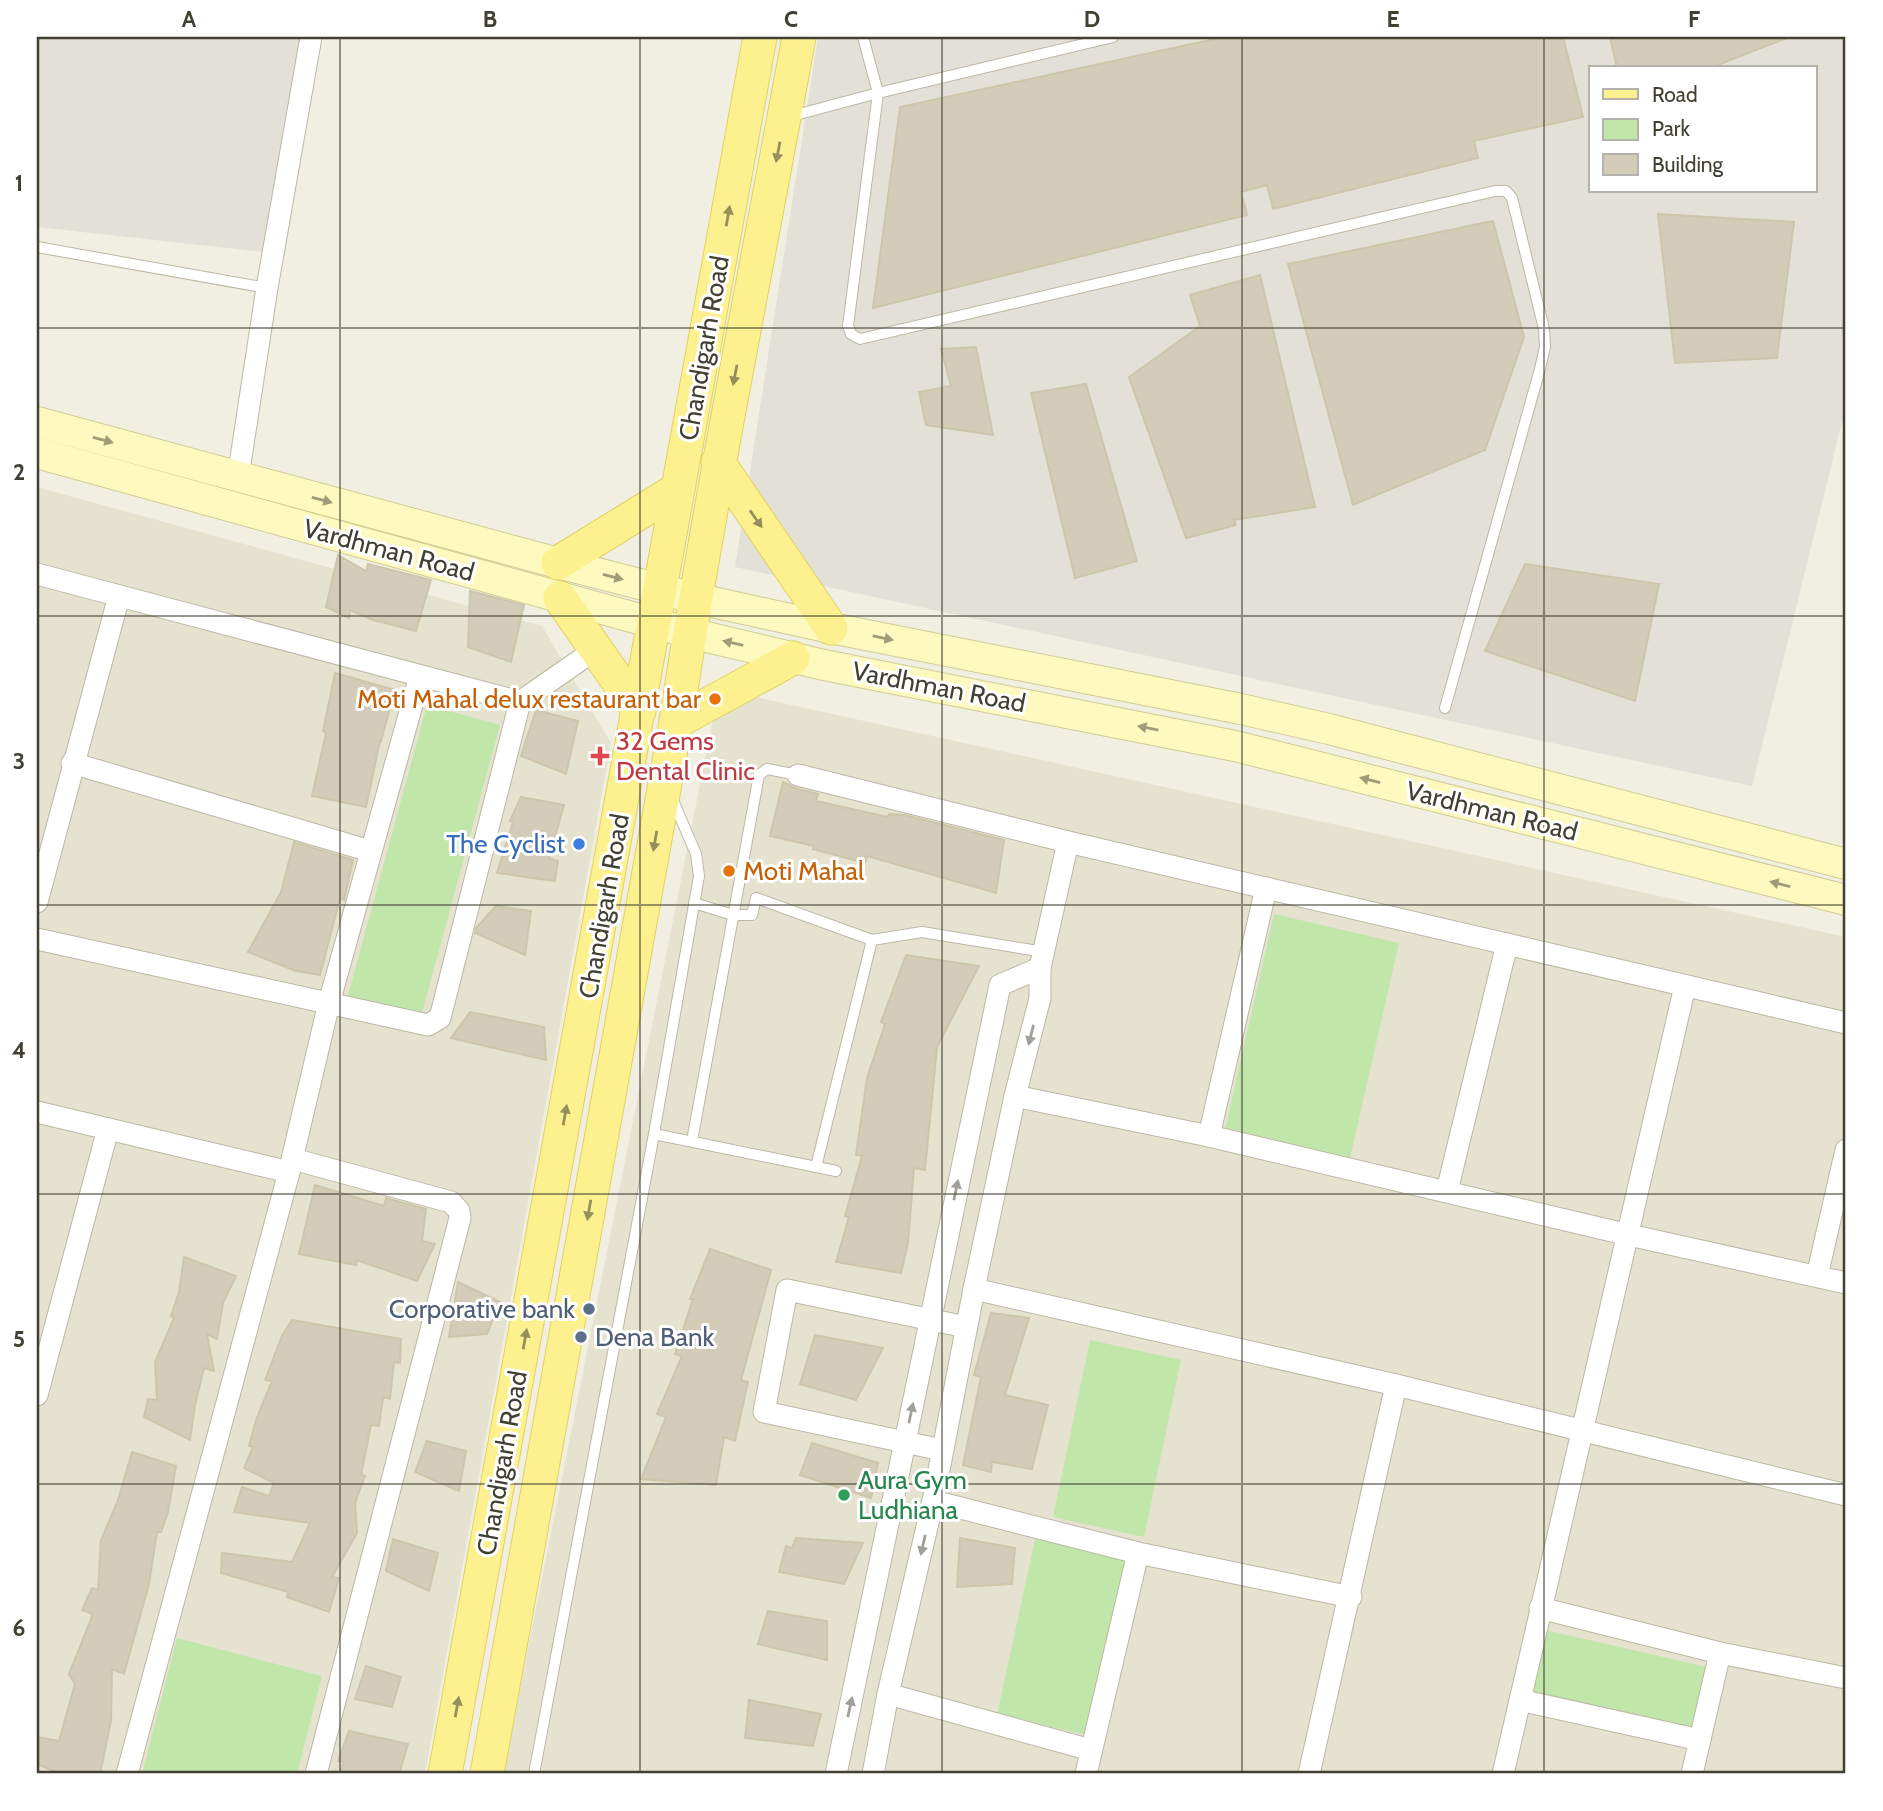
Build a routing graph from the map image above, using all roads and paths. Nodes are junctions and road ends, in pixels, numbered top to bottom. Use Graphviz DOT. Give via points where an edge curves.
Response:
graph roads {
  1 [pos="311,37"];
  2 [pos="760,37"];
  3 [pos="799,37"];
  4 [pos="863,37"];
  5 [pos="1113,37"];
  6 [pos="878,93"];
  7 [pos="784,118"];
  8 [pos="37,247"];
  9 [pos="267,288"];
  10 [pos="37,422"];
  11 [pos="37,453"];
  12 [pos="718,462"];
  13 [pos="238,477"];
  14 [pos="678,489"];
  15 [pos="558,564"];
  16 [pos="37,574"];
  17 [pos="660,589"];
  18 [pos="119,596"];
  19 [pos="560,598"];
  20 [pos="694,598"];
  21 [pos="655,624"];
  22 [pos="831,628"];
  23 [pos="690,633"];
  24 [pos="596,649"];
  25 [pos="793,658"];
  26 [pos="419,676"];
  27 [pos="520,702"];
  28 [pos="1445,708"];
  29 [pos="639,711"];
  30 [pos="677,722"];
  31 [pos="72,764"];
  32 [pos="798,775"];
  33 [pos="665,782"];
  34 [pos="1068,842"];
  35 [pos="370,851"];
  36 [pos="1846,864"];
  37 [pos="1266,888"];
  38 [pos="1846,901"];
  39 [pos="37,902"];
  40 [pos="694,903"];
  41 [pos="733,915"];
  42 [pos="37,939"];
  43 [pos="872,940"];
  44 [pos="1507,944"];
  45 [pos="1042,960"];
  46 [pos="1685,986"];
  47 [pos="329,1003"];
  48 [pos="1846,1023"];
  49 [pos="1015,1096"];
  50 [pos="37,1112"];
  51 [pos="108,1129"];
  52 [pos="654,1133"];
  53 [pos="1209,1136"];
  54 [pos="692,1141"];
  55 [pos="1846,1150"];
  56 [pos="291,1165"];
  57 [pos="816,1167"];
  58 [pos="836,1171"];
  59 [pos="1447,1191"];
  60 [pos="1629,1235"];
  61 [pos="1817,1276"];
  62 [pos="1846,1283"];
  63 [pos="974,1289"];
  64 [pos="931,1320"];
  65 [pos="966,1327"];
  66 [pos="1396,1385"];
  67 [pos="37,1395"];
  68 [pos="1582,1429"];
  69 [pos="904,1443"];
  70 [pos="942,1450"];
  71 [pos="1846,1494"];
  72 [pos="933,1501"];
  73 [pos="1138,1553"];
  74 [pos="1351,1597"];
  75 [pos="1540,1608"];
  76 [pos="1720,1653"];
  77 [pos="1846,1678"];
  78 [pos="888,1694"];
  79 [pos="1520,1700"];
  80 [pos="1700,1740"];
  81 [pos="1091,1750"];
  82 [pos="127,1774"];
  83 [pos="316,1774"];
  84 [pos="445,1774"];
  85 [pos="487,1774"];
  86 [pos="534,1774"];
  87 [pos="836,1774"];
  88 [pos="873,1774"];
  89 [pos="1086,1774"];
  90 [pos="1309,1774"];
  91 [pos="1503,1774"];
  92 [pos="1692,1774"];
  1 -- 9 [label="street"];
  14 -- 2 [label="main road, Chandigarh Road, one-way"];
  3 -- 7 [label="main road, Chandigarh Road"];
  4 -- 6 [label="lane"];
  5 -- 6 [label="lane"];
  6 -- 7 [label="lane"];
  6 -- 28 [label="lane" via="848,326 860,339 1506,191 1512,198 1545,347"];
  7 -- 12 [label="main road, Chandigarh Road, one-way"];
  8 -- 9 [label="lane"];
  9 -- 13 [label="street"];
  10 -- 13 [label="street, Vardhman Road, one-way"];
  11 -- 19 [label="street, Vardhman Road"];
  12 -- 20 [label="main road, Chandigarh Road"];
  12 -- 22 [label="main road, one-way"];
  13 -- 15 [label="street, Vardhman Road, one-way"];
  14 -- 15 [label="main road"];
  14 -- 17 [label="main road, Chandigarh Road"];
  15 -- 17 [label="street, Vardhman Road, one-way"];
  16 -- 18 [label="street"];
  17 -- 20 [label="street, Vardhman Road"];
  17 -- 21 [label="main road, Chandigarh Road"];
  18 -- 26 [label="street"];
  18 -- 31 [label="street"];
  19 -- 21 [label="street, Vardhman Road"];
  19 -- 24 [label="main road"];
  20 -- 22 [label="street, Vardhman Road"];
  20 -- 23 [label="main road, Chandigarh Road"];
  21 -- 23 [label="street, Vardhman Road"];
  21 -- 29 [label="main road, Chandigarh Road"];
  22 -- 36 [label="street, Vardhman Road, one-way" via="1304,723"];
  25 -- 23 [label="street, Vardhman Road, one-way"];
  23 -- 30 [label="main road, Chandigarh Road"];
  24 -- 27 [label="street"];
  24 -- 29 [label="main road"];
  25 -- 30 [label="main road"];
  38 -- 25 [label="street, Vardhman Road, one-way" via="1235,746"];
  26 -- 27 [label="street"];
  26 -- 35 [label="street"];
  27 -- 47 [label="street" via="440,1018 428,1025"];
  84 -- 29 [label="main road, Chandigarh Road, one-way"];
  30 -- 33 [label="main road, Chandigarh Road"];
  31 -- 35 [label="street"];
  31 -- 39 [label="street"];
  32 -- 34 [label="street"];
  32 -- 41 [label="lane" via="767,769 759,775"];
  33 -- 40 [label="lane" via="699,863"];
  33 -- 85 [label="main road, Chandigarh Road, one-way"];
  34 -- 37 [label="street"];
  34 -- 45 [label="street"];
  35 -- 47 [label="street"];
  37 -- 44 [label="street"];
  37 -- 53 [label="street"];
  40 -- 41 [label="lane"];
  40 -- 52 [label="lane"];
  41 -- 43 [label="lane" via="752,915 756,898"];
  41 -- 54 [label="lane"];
  42 -- 47 [label="street"];
  43 -- 45 [label="lane" via="922,932"];
  43 -- 57 [label="lane"];
  44 -- 46 [label="street"];
  44 -- 59 [label="street"];
  45 -- 49 [label="street, one-way" via="1040,998"];
  64 -- 45 [label="street, one-way" via="1000,985"];
  46 -- 48 [label="street"];
  46 -- 60 [label="street"];
  47 -- 56 [label="street"];
  49 -- 53 [label="street"];
  49 -- 63 [label="street"];
  50 -- 51 [label="street"];
  51 -- 56 [label="street"];
  51 -- 67 [label="street"];
  52 -- 54 [label="lane"];
  52 -- 86 [label="lane"];
  53 -- 59 [label="street"];
  54 -- 57 [label="lane"];
  55 -- 61 [label="street"];
  56 -- 82 [label="street"];
  56 -- 83 [label="street" via="451,1202 460,1218"];
  57 -- 58 [label="lane"];
  59 -- 60 [label="street"];
  60 -- 61 [label="street"];
  60 -- 68 [label="street"];
  61 -- 62 [label="street"];
  63 -- 65 [label="street"];
  63 -- 66 [label="street"];
  64 -- 65 [label="street"];
  69 -- 64 [label="street, one-way"];
  64 -- 69 [label="street" via="787,1290 764,1412"];
  65 -- 70 [label="street"];
  66 -- 68 [label="street"];
  66 -- 74 [label="street"];
  68 -- 71 [label="street"];
  68 -- 75 [label="street"];
  69 -- 70 [label="street"];
  87 -- 69 [label="street, one-way"];
  70 -- 72 [label="street"];
  72 -- 73 [label="street"];
  72 -- 78 [label="street, one-way"];
  73 -- 74 [label="street"];
  73 -- 81 [label="street"];
  74 -- 90 [label="street"];
  75 -- 76 [label="street"];
  75 -- 79 [label="street"];
  76 -- 77 [label="street"];
  76 -- 80 [label="street"];
  78 -- 81 [label="street"];
  78 -- 88 [label="street"];
  79 -- 80 [label="street"];
  79 -- 91 [label="street"];
  80 -- 92 [label="street"];
  81 -- 89 [label="street"];
}
